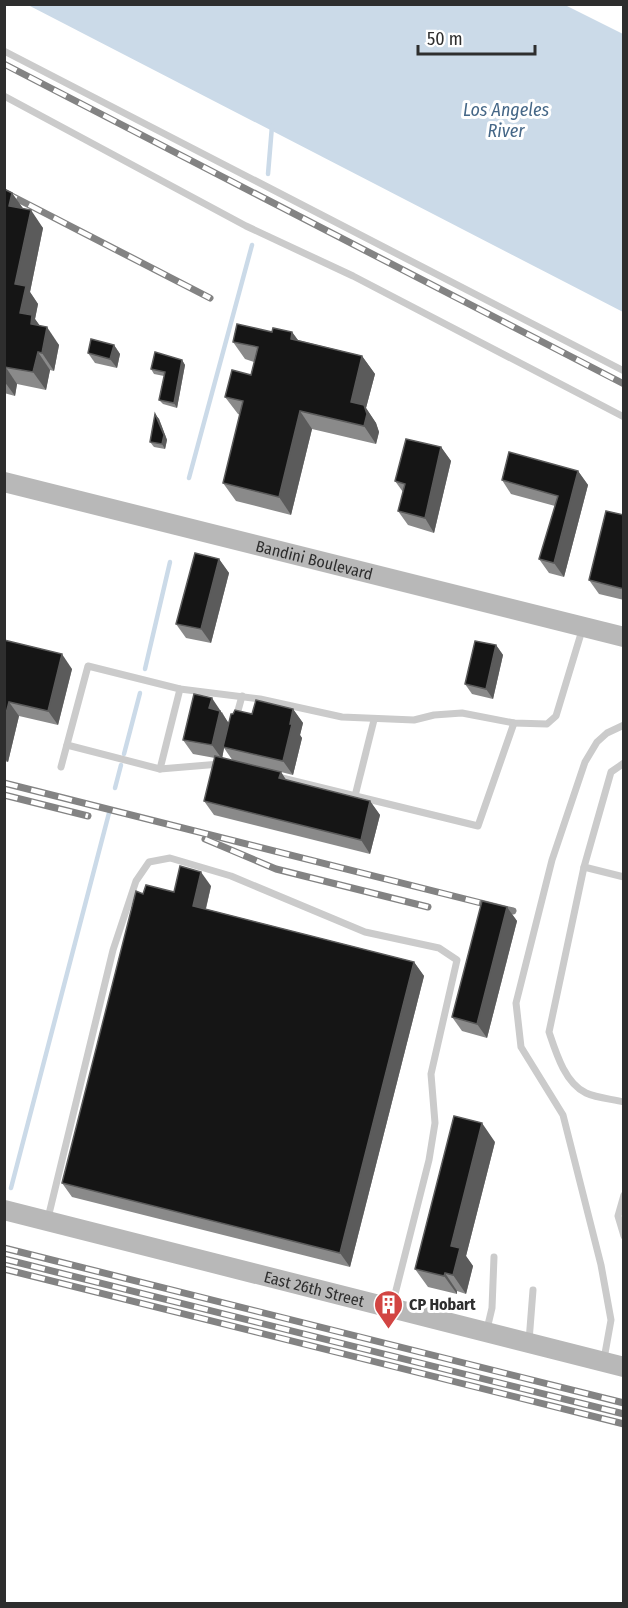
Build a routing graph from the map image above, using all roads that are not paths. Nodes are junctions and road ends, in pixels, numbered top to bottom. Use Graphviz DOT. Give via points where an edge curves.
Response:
graph roads {
  1 [pos="4,51"];
  2 [pos="4,96"];
  3 [pos="624,371"];
  4 [pos="624,417"];
  5 [pos="4,482"];
  6 [pos="583,627"];
  7 [pos="624,638"];
  8 [pos="180,689"];
  9 [pos="242,696"];
  10 [pos="374,720"];
  11 [pos="514,723"];
  12 [pos="624,725"];
  13 [pos="234,730"];
  14 [pos="68,745"];
  15 [pos="228,753"];
  16 [pos="624,763"];
  17 [pos="62,767"];
  18 [pos="160,769"];
  19 [pos="269,775"];
  20 [pos="355,796"];
  21 [pos="584,867"];
  22 [pos="624,877"];
  23 [pos="624,1102"];
  24 [pos="624,1195"];
  25 [pos="4,1210"];
  26 [pos="48,1221"];
  27 [pos="624,1236"];
  28 [pos="494,1257"];
  29 [pos="533,1290"];
  30 [pos="392,1307"];
  31 [pos="486,1332"];
  32 [pos="529,1342"];
  33 [pos="603,1362"];
  34 [pos="624,1367"];
  1 -- 3 [label="lane"];
  2 -- 4 [label="lane" via="246,226 353,276"];
  5 -- 6 [label="street, Bandini Boulevard"];
  6 -- 7 [label="street, Bandini Boulevard"];
  6 -- 11 [label="lane" via="556,716 547,724"];
  8 -- 9 [label="lane"];
  8 -- 14 [label="lane" via="88,666"];
  8 -- 18 [label="lane"];
  9 -- 10 [label="lane"];
  9 -- 13 [label="lane"];
  10 -- 11 [label="lane" via="414,720 462,713"];
  10 -- 20 [label="lane"];
  11 -- 20 [label="lane" via="478,826"];
  12 -- 33 [label="lane" via="597,742 585,762 552,860 516,1004 521,1047 563,1114 602,1265 611,1320"];
  14 -- 17 [label="lane"];
  14 -- 18 [label="lane"];
  15 -- 18 [label="lane" via="226,765"];
  16 -- 21 [label="lane" via="611,772"];
  19 -- 20 [label="lane"];
  21 -- 22 [label="lane"];
  21 -- 23 [label="lane" via="549,1032 569,1078 585,1092"];
  24 -- 27 [label="lane" via="618,1216"];
  25 -- 26 [label="street, East 26th Street"];
  26 -- 30 [label="street, East 26th Street"];
  26 -- 30 [label="lane" via="113,950 136,881 149,862 170,858 231,876 365,932 439,948 457,960 430,1074 435,1123 429,1160"];
  28 -- 31 [label="lane" via="492,1308"];
  29 -- 32 [label="lane"];
  30 -- 31 [label="street, East 26th Street"];
  31 -- 32 [label="street, East 26th Street"];
  32 -- 33 [label="street, East 26th Street"];
  33 -- 34 [label="street, East 26th Street"];
}
